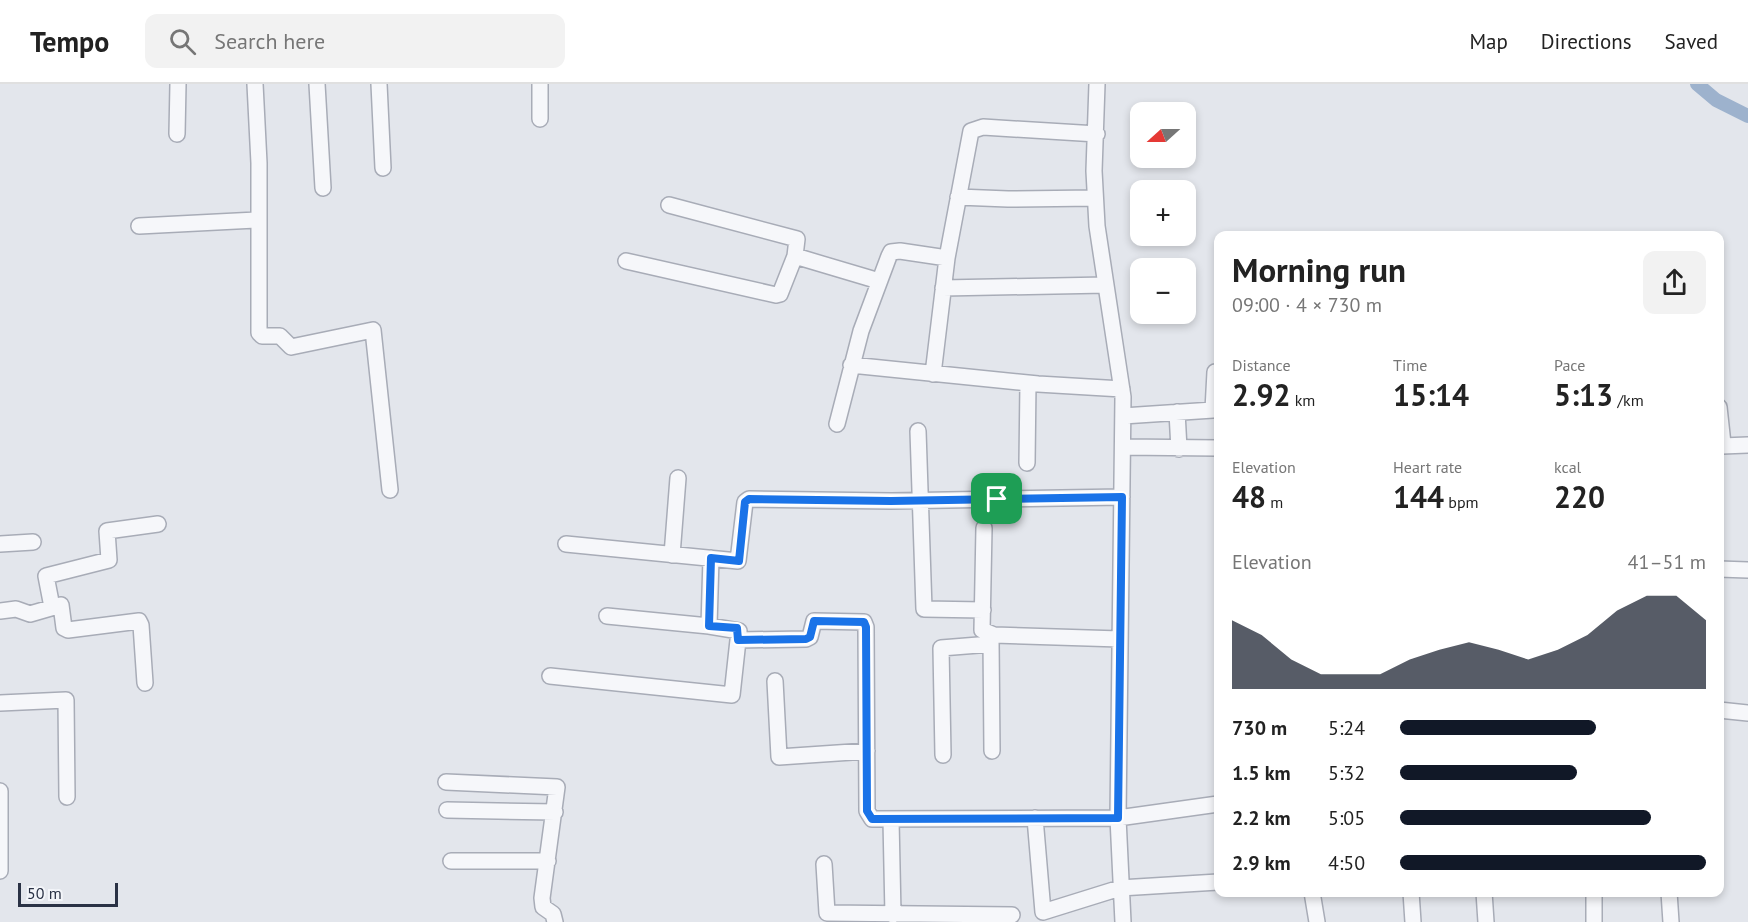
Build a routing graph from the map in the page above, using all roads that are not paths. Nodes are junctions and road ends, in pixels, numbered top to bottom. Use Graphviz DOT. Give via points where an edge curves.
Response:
graph roads {
  1 [pos="178,84"];
  2 [pos="255,84"];
  3 [pos="317,84"];
  4 [pos="379,84"];
  5 [pos="540,84"];
  6 [pos="1097,84"];
  7 [pos="540,119"];
  8 [pos="177,134"];
  9 [pos="1097,134"];
  10 [pos="383,168"];
  11 [pos="323,188"];
  12 [pos="958,197"];
  13 [pos="1095,198"];
  14 [pos="669,205"];
  15 [pos="258,220"];
  16 [pos="139,226"];
  17 [pos="795,256"];
  18 [pos="947,258"];
  19 [pos="626,261"];
  20 [pos="879,281"];
  21 [pos="1106,285"];
  22 [pos="943,288"];
  23 [pos="851,365"];
  24 [pos="933,374"];
  25 [pos="1028,383"];
  26 [pos="1122,389"];
  27 [pos="1214,409"];
  28 [pos="1177,412"];
  29 [pos="1123,416"];
  30 [pos="837,424"];
  31 [pos="918,431"];
  32 [pos="1748,445"];
  33 [pos="1123,447"];
  34 [pos="1724,447"];
  35 [pos="1214,448"];
  36 [pos="1179,449"];
  37 [pos="1027,463"];
  38 [pos="678,478"];
  39 [pos="390,490"];
  40 [pos="1122,497"];
  41 [pos="920,501"];
  42 [pos="158,524"];
  43 [pos="984,528"];
  44 [pos="33,542"];
  45 [pos="0,544"];
  46 [pos="566,544"];
  47 [pos="672,555"];
  48 [pos="711,558"];
  49 [pos="1724,569"];
  50 [pos="1748,570"];
  51 [pos="52,607"];
  52 [pos="983,610"];
  53 [pos="0,611"];
  54 [pos="607,616"];
  55 [pos="709,626"];
  56 [pos="1120,639"];
  57 [pos="738,640"];
  58 [pos="992,640"];
  59 [pos="550,676"];
  60 [pos="775,681"];
  61 [pos="145,683"];
  62 [pos="0,703"];
  63 [pos="1724,711"];
  64 [pos="1748,713"];
  65 [pos="992,751"];
  66 [pos="867,752"];
  67 [pos="943,755"];
  68 [pos="446,782"];
  69 [pos="0,791"];
  70 [pos="67,797"];
  71 [pos="1214,805"];
  72 [pos="447,810"];
  73 [pos="555,812"];
  74 [pos="1035,818"];
  75 [pos="1118,818"];
  76 [pos="891,820"];
  77 [pos="451,861"];
  78 [pos="548,861"];
  79 [pos="824,864"];
  80 [pos="0,871"];
  81 [pos="1214,882"];
  82 [pos="1120,888"];
  83 [pos="1313,897"];
  84 [pos="1411,897"];
  85 [pos="1484,897"];
  86 [pos="1593,897"];
  87 [pos="1669,897"];
  88 [pos="1012,915"];
  89 [pos="899,917"];
  90 [pos="555,922"];
  91 [pos="1123,922"];
  92 [pos="1317,922"];
  93 [pos="1413,922"];
  94 [pos="1486,922"];
  95 [pos="1594,922"];
  96 [pos="1671,922"];
  1 -- 8 [label="street"];
  2 -- 15 [label="street"];
  3 -- 11 [label="street"];
  4 -- 10 [label="street"];
  5 -- 7 [label="street"];
  6 -- 9 [label="street"];
  9 -- 12 [label="street" via="976,128 968,135"];
  9 -- 13 [label="street"];
  12 -- 13 [label="street"];
  12 -- 18 [label="street"];
  13 -- 21 [label="street"];
  14 -- 17 [label="street" via="796,239"];
  15 -- 16 [label="street"];
  15 -- 39 [label="street" via="260,335 280,336 291,347 371,329 374,332"];
  17 -- 19 [label="street" via="777,295"];
  17 -- 20 [label="street"];
  18 -- 20 [label="street" via="891,252"];
  18 -- 22 [label="street"];
  20 -- 23 [label="street"];
  21 -- 22 [label="street"];
  21 -- 26 [label="street"];
  22 -- 24 [label="street"];
  23 -- 24 [label="street"];
  23 -- 30 [label="street"];
  24 -- 25 [label="street"];
  25 -- 26 [label="street"];
  25 -- 37 [label="street"];
  26 -- 29 [label="street"];
  27 -- 28 [label="street"];
  28 -- 29 [label="street"];
  28 -- 36 [label="street"];
  29 -- 33 [label="street"];
  31 -- 41 [label="street"];
  32 -- 34 [label="street"];
  33 -- 36 [label="street"];
  33 -- 40 [label="street"];
  35 -- 36 [label="street"];
  38 -- 47 [label="street"];
  40 -- 41 [label="street"];
  40 -- 56 [label="street"];
  41 -- 48 [label="street" via="749,499 745,502 739,561"];
  41 -- 52 [label="street" via="924,609"];
  42 -- 51 [label="street" via="107,531 109,561 46,576"];
  43 -- 52 [label="street"];
  44 -- 45 [label="street"];
  46 -- 47 [label="street"];
  47 -- 48 [label="street"];
  48 -- 55 [label="street"];
  49 -- 50 [label="street"];
  51 -- 53 [label="street" via="30,614 16,609"];
  51 -- 61 [label="street" via="63,607 64,628 68,630 140,622"];
  52 -- 58 [label="street" via="983,632"];
  54 -- 55 [label="street"];
  55 -- 57 [label="street" via="737,628"];
  56 -- 58 [label="street"];
  56 -- 75 [label="street"];
  57 -- 59 [label="street" via="730,695"];
  57 -- 66 [label="street" via="806,639 814,621 864,622"];
  58 -- 65 [label="street"];
  58 -- 67 [label="street" via="940,648"];
  60 -- 66 [label="street" via="779,757"];
  62 -- 70 [label="street" via="66,700"];
  63 -- 64 [label="street"];
  66 -- 76 [label="street" via="867,811 872,819"];
  68 -- 73 [label="street" via="556,785"];
  69 -- 80 [label="street"];
  71 -- 75 [label="street"];
  72 -- 73 [label="street"];
  73 -- 78 [label="street"];
  74 -- 75 [label="street"];
  74 -- 76 [label="street"];
  74 -- 82 [label="street" via="1043,912"];
  75 -- 82 [label="street"];
  76 -- 89 [label="street"];
  77 -- 78 [label="street"];
  78 -- 90 [label="street" via="542,904 553,914"];
  79 -- 89 [label="street" via="827,913"];
  81 -- 82 [label="street"];
  82 -- 91 [label="street"];
  83 -- 92 [label="street"];
  84 -- 93 [label="street"];
  85 -- 94 [label="street"];
  86 -- 95 [label="street"];
  87 -- 96 [label="street"];
  88 -- 89 [label="street"];
}
